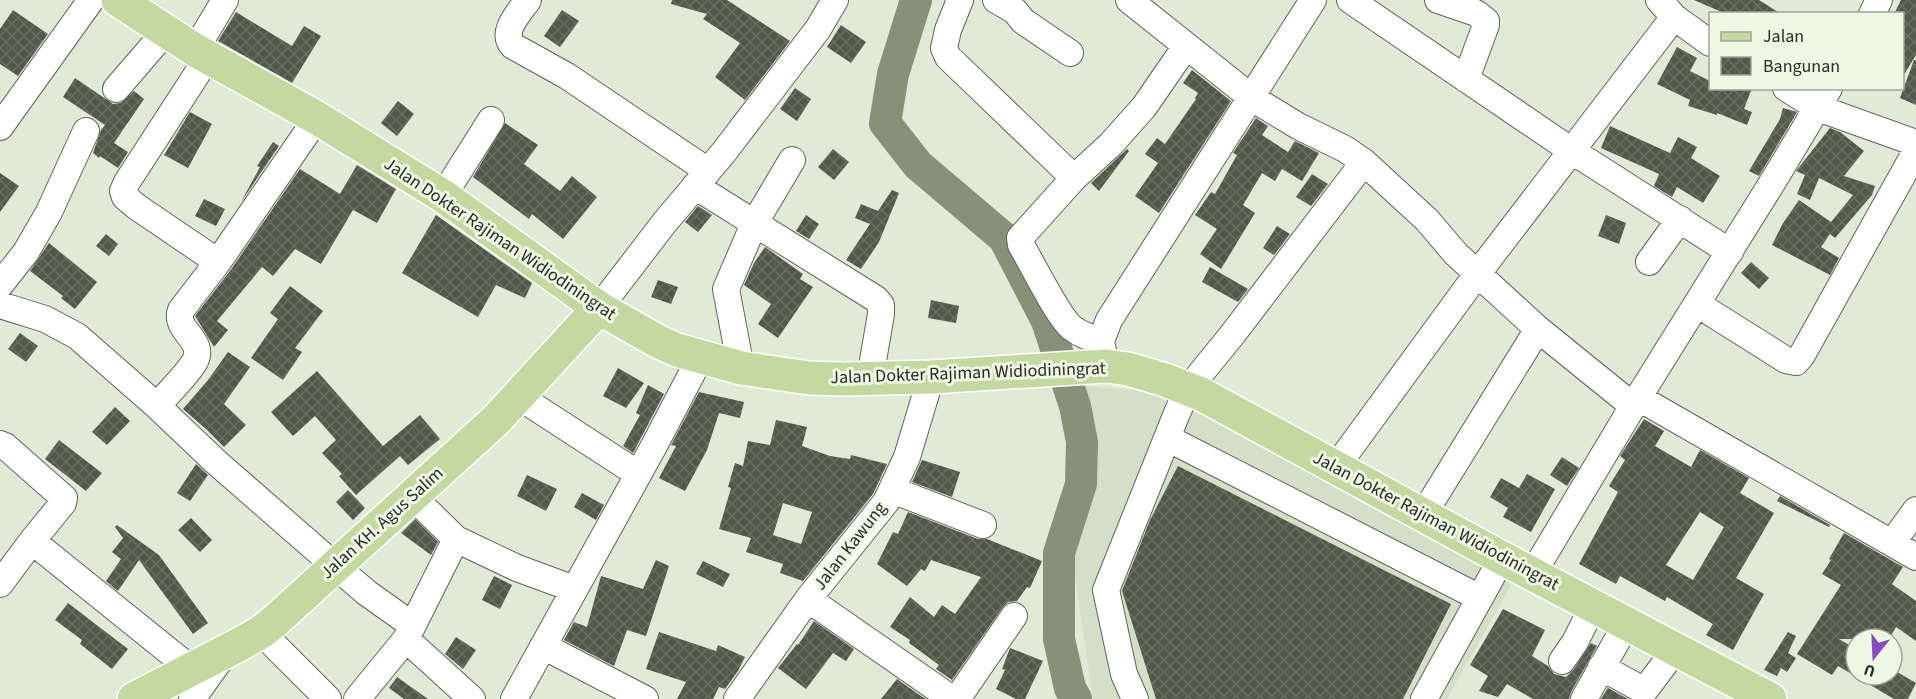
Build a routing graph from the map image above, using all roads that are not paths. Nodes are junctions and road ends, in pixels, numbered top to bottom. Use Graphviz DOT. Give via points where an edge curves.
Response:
graph roads {
  1 [pos="91,0"];
  2 [pos="118,0"];
  3 [pos="225,0"];
  4 [pos="528,0"];
  5 [pos="835,0"];
  6 [pos="960,0"];
  7 [pos="996,0"];
  8 [pos="1129,0"];
  9 [pos="1313,0"];
  10 [pos="1350,0"];
  11 [pos="1438,0"];
  12 [pos="1666,9"];
  13 [pos="166,31"];
  14 [pos="1709,42"];
  15 [pos="1186,46"];
  16 [pos="1070,52"];
  17 [pos="202,54"];
  18 [pos="1466,79"];
  19 [pos="116,89"];
  20 [pos="1794,90"];
  21 [pos="1252,98"];
  22 [pos="1824,98"];
  23 [pos="317,118"];
  24 [pos="491,120"];
  25 [pos="0,127"];
  26 [pos="86,131"];
  27 [pos="1916,143"];
  28 [pos="1572,151"];
  29 [pos="1916,151"];
  30 [pos="792,160"];
  31 [pos="1364,162"];
  32 [pos="701,178"];
  33 [pos="1074,178"];
  34 [pos="443,196"];
  35 [pos="1680,219"];
  36 [pos="754,224"];
  37 [pos="1730,252"];
  38 [pos="218,262"];
  39 [pos="1649,262"];
  40 [pos="1478,273"];
  41 [pos="0,285"];
  42 [pos="1697,304"];
  43 [pos="0,305"];
  44 [pos="599,308"];
  45 [pos="1538,329"];
  46 [pos="700,358"];
  47 [pos="1098,358"];
  48 [pos="741,368"];
  49 [pos="932,376"];
  50 [pos="870,378"];
  51 [pos="1188,389"];
  52 [pos="518,396"];
  53 [pos="1636,402"];
  54 [pos="158,406"];
  55 [pos="1167,438"];
  56 [pos="0,444"];
  57 [pos="1336,467"];
  58 [pos="638,474"];
  59 [pos="892,490"];
  60 [pos="412,496"];
  61 [pos="1916,510"];
  62 [pos="1424,514"];
  63 [pos="983,525"];
  64 [pos="456,539"];
  65 [pos="32,541"];
  66 [pos="1892,543"];
  67 [pos="1916,557"];
  68 [pos="1503,558"];
  69 [pos="334,565"];
  70 [pos="1533,573"];
  71 [pos="0,584"];
  72 [pos="574,588"];
  73 [pos="1480,598"];
  74 [pos="808,599"];
  75 [pos="1593,606"];
  76 [pos="1014,616"];
  77 [pos="1627,623"];
  78 [pos="261,632"];
  79 [pos="409,632"];
  80 [pos="543,646"];
  81 [pos="1676,649"];
  82 [pos="1562,661"];
  83 [pos="1601,667"];
  84 [pos="191,684"];
  85 [pos="1755,696"];
  86 [pos="134,699"];
  87 [pos="328,699"];
  88 [pos="357,699"];
  89 [pos="472,699"];
  90 [pos="514,699"];
  91 [pos="645,699"];
  92 [pos="736,699"];
  93 [pos="952,699"];
  94 [pos="957,699"];
  95 [pos="1135,699"];
  96 [pos="1424,699"];
  97 [pos="1584,699"];
  1 -- 25 [label="street"];
  2 -- 13 [label="main road, Jalan Dokter Rajiman Widiodiningrat"];
  3 -- 17 [label="street"];
  4 -- 32 [label="street" via="507,34 508,41 567,76"];
  5 -- 32 [label="street" via="818,28"];
  6 -- 33 [label="street" via="944,48 948,57"];
  7 -- 16 [label="street"];
  8 -- 15 [label="street"];
  9 -- 21 [label="street"];
  10 -- 18 [label="street"];
  11 -- 18 [label="street" via="1476,13 1486,21"];
  12 -- 14 [label="street"];
  12 -- 28 [label="street"];
  13 -- 17 [label="main road, Jalan Dokter Rajiman Widiodiningrat"];
  13 -- 19 [label="street"];
  15 -- 21 [label="street"];
  15 -- 33 [label="street" via="1144,107"];
  17 -- 23 [label="main road, Jalan Dokter Rajiman Widiodiningrat"];
  17 -- 38 [label="street" via="123,191 137,207"];
  18 -- 28 [label="street"];
  20 -- 22 [label="street"];
  21 -- 31 [label="street"];
  21 -- 47 [label="street" via="1109,320"];
  22 -- 27 [label="street"];
  22 -- 37 [label="street"];
  23 -- 34 [label="main road, Jalan Dokter Rajiman Widiodiningrat"];
  23 -- 38 [label="street"];
  24 -- 34 [label="street"];
  26 -- 41 [label="street" via="45,219"];
  28 -- 35 [label="street"];
  28 -- 40 [label="street"];
  29 -- 42 [label="street" via="1797,362 1786,360"];
  30 -- 36 [label="street"];
  31 -- 40 [label="street"];
  31 -- 51 [label="street"];
  32 -- 36 [label="street"];
  32 -- 44 [label="street"];
  33 -- 47 [label="street" via="1020,238 1061,316 1088,338"];
  34 -- 44 [label="main road, Jalan Dokter Rajiman Widiodiningrat"];
  35 -- 37 [label="street"];
  35 -- 39 [label="street"];
  36 -- 48 [label="street" via="726,289"];
  36 -- 50 [label="street" via="881,305"];
  37 -- 42 [label="street"];
  38 -- 54 [label="street" via="178,317 196,344 195,361"];
  40 -- 45 [label="street"];
  40 -- 57 [label="street"];
  42 -- 53 [label="street"];
  43 -- 54 [label="street" via="45,319 77,336"];
  44 -- 46 [label="main road, Jalan Dokter Rajiman Widiodiningrat" via="659,342"];
  44 -- 52 [label="main road, Jalan KH. Agus Salim"];
  45 -- 53 [label="street"];
  45 -- 62 [label="street"];
  46 -- 48 [label="main road, Jalan Dokter Rajiman Widiodiningrat"];
  46 -- 58 [label="street"];
  47 -- 49 [label="main road, Jalan Dokter Rajiman Widiodiningrat" via="1005,372"];
  47 -- 51 [label="main road, Jalan Dokter Rajiman Widiodiningrat"];
  48 -- 50 [label="main road, Jalan Dokter Rajiman Widiodiningrat" via="809,378"];
  49 -- 50 [label="main road, Jalan Dokter Rajiman Widiodiningrat"];
  49 -- 59 [label="street, Jalan Kawung" via="907,457"];
  51 -- 55 [label="street"];
  51 -- 57 [label="main road, Jalan Dokter Rajiman Widiodiningrat"];
  52 -- 58 [label="street"];
  52 -- 60 [label="main road, Jalan KH. Agus Salim"];
  53 -- 66 [label="street"];
  53 -- 70 [label="street"];
  54 -- 69 [label="street"];
  55 -- 73 [label="street"];
  55 -- 95 [label="street" via="1106,590 1124,674"];
  56 -- 65 [label="street" via="64,498"];
  57 -- 62 [label="main road, Jalan Dokter Rajiman Widiodiningrat"];
  58 -- 72 [label="street"];
  59 -- 63 [label="street"];
  59 -- 74 [label="street, Jalan Kawung"];
  60 -- 64 [label="street"];
  60 -- 69 [label="main road, Jalan KH. Agus Salim"];
  61 -- 66 [label="street"];
  62 -- 68 [label="main road, Jalan Dokter Rajiman Widiodiningrat"];
  64 -- 72 [label="street" via="517,568"];
  64 -- 79 [label="street"];
  65 -- 71 [label="street"];
  65 -- 84 [label="street"];
  66 -- 67 [label="street"];
  68 -- 70 [label="main road, Jalan Dokter Rajiman Widiodiningrat"];
  68 -- 73 [label="street"];
  69 -- 78 [label="main road, Jalan KH. Agus Salim"];
  69 -- 79 [label="street"];
  70 -- 75 [label="main road, Jalan Dokter Rajiman Widiodiningrat"];
  72 -- 80 [label="street"];
  73 -- 96 [label="street"];
  74 -- 92 [label="street, Jalan Kawung"];
  74 -- 93 [label="street"];
  75 -- 77 [label="main road, Jalan Dokter Rajiman Widiodiningrat"];
  75 -- 82 [label="street"];
  76 -- 94 [label="street"];
  77 -- 81 [label="main road, Jalan Dokter Rajiman Widiodiningrat"];
  77 -- 83 [label="street"];
  78 -- 84 [label="main road, Jalan KH. Agus Salim" via="227,650"];
  78 -- 87 [label="street"];
  79 -- 88 [label="street"];
  79 -- 89 [label="street"];
  80 -- 90 [label="street"];
  80 -- 91 [label="street"];
  81 -- 83 [label="street" via="1645,690"];
  81 -- 85 [label="main road, Jalan Dokter Rajiman Widiodiningrat"];
  83 -- 97 [label="street"];
  84 -- 86 [label="main road, Jalan KH. Agus Salim"];
}
